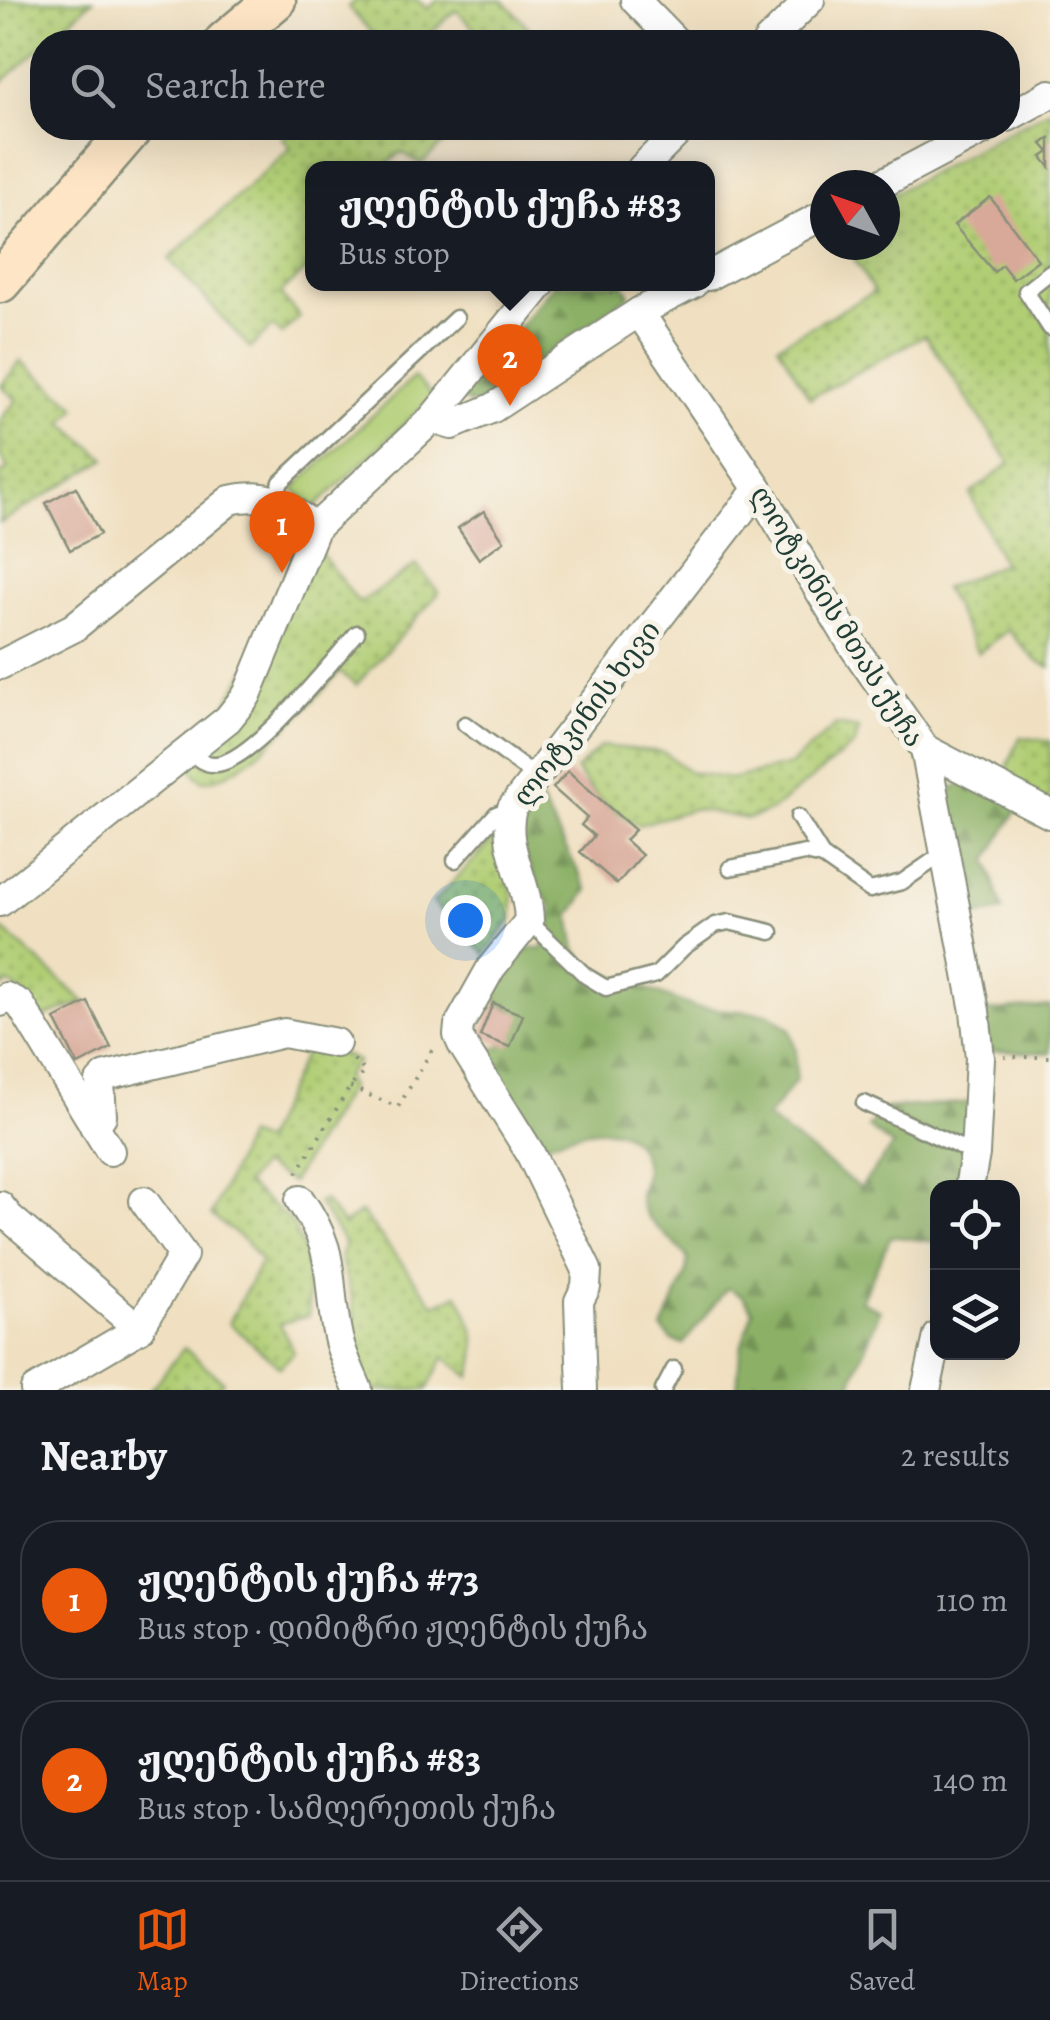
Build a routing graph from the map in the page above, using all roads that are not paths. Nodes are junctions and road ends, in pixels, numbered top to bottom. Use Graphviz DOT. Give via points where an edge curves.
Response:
graph roads {
  1 [pos="275,0"];
  2 [pos="635,0"];
  3 [pos="810,0"];
  4 [pos="240,30"];
  5 [pos="664,30"];
  6 [pos="779,30"];
  7 [pos="1050,94"];
  8 [pos="1020,110"];
  9 [pos="122,140"];
  10 [pos="670,140"];
  11 [pos="964,140"];
  12 [pos="649,161"];
  13 [pos="900,174"];
  14 [pos="810,222"];
  15 [pos="715,272"];
  16 [pos="1050,272"];
  17 [pos="0,282"];
  18 [pos="535,291"];
  19 [pos="680,291"];
  20 [pos="640,312"];
  21 [pos="456,318"];
  22 [pos="1050,328"];
  23 [pos="432,418"];
  24 [pos="758,488"];
  25 [pos="275,500"];
  26 [pos="316,528"];
  27 [pos="358,633"];
  28 [pos="0,665"];
  29 [pos="465,724"];
  30 [pos="925,749"];
  31 [pos="189,750"];
  32 [pos="536,777"];
  33 [pos="512,808"];
  34 [pos="1050,814"];
  35 [pos="798,817"];
  36 [pos="944,853"];
  37 [pos="823,857"];
  38 [pos="456,860"];
  39 [pos="730,868"];
  40 [pos="0,902"];
  41 [pos="529,921"];
  42 [pos="772,932"];
  43 [pos="0,1002"];
  44 [pos="336,1043"];
  45 [pos="864,1103"];
  46 [pos="94,1126"];
  47 [pos="110,1151"];
  48 [pos="975,1154"];
  49 [pos="970,1180"];
  50 [pos="300,1200"];
  51 [pos="144,1201"];
  52 [pos="0,1206"];
  53 [pos="139,1329"];
  54 [pos="933,1360"];
  55 [pos="674,1368"];
  56 [pos="35,1390"];
  57 [pos="358,1390"];
  58 [pos="582,1390"];
  59 [pos="663,1390"];
  60 [pos="926,1390"];
  1 -- 4 [label="street"];
  2 -- 5 [label="street"];
  3 -- 6 [label="street"];
  7 -- 8 [label="street"];
  9 -- 17 [label="street"];
  10 -- 12 [label="street"];
  11 -- 13 [label="street"];
  14 -- 15 [label="street"];
  16 -- 22 [label="lane" via="1026,292"];
  18 -- 23 [label="street"];
  19 -- 20 [label="street"];
  20 -- 23 [label="street" via="492,408 452,425"];
  20 -- 24 [label="street, ლოტკინის მთას ქუჩა"];
  21 -- 25 [label="lane" via="281,482"];
  23 -- 26 [label="street"];
  24 -- 30 [label="street, ლოტკინის მთას ქუჩა" via="853,646"];
  24 -- 32 [label="street, ლოტკინის ხევი"];
  25 -- 26 [label="street"];
  25 -- 28 [label="street" via="230,500 73,628"];
  26 -- 31 [label="street" via="248,695"];
  27 -- 31 [label="lane" via="270,731 228,761 202,762"];
  29 -- 32 [label="lane"];
  30 -- 34 [label="street"];
  30 -- 36 [label="street, ლოტკინის მთას ქუჩა"];
  31 -- 40 [label="street"];
  32 -- 33 [label="street, ლოტკინის ხევი"];
  33 -- 38 [label="lane" via="496,814"];
  33 -- 41 [label="street, ლოტკინის ხევი" via="506,829"];
  35 -- 37 [label="lane"];
  36 -- 37 [label="lane" via="902,882 870,890"];
  36 -- 48 [label="street, ლოტკინის მთას ქუჩა" via="978,1042"];
  37 -- 39 [label="lane" via="795,854"];
  41 -- 42 [label="lane" via="606,988 656,975 715,925"];
  41 -- 58 [label="street" via="491,968 458,1035 529,1150 587,1270 580,1301"];
  43 -- 46 [label="street" via="6,997 20,1004"];
  44 -- 46 [label="street" via="284,1033 106,1076 100,1082 102,1116"];
  45 -- 48 [label="lane"];
  46 -- 47 [label="street"];
  48 -- 49 [label="street, ლოტკინის მთას ქუჩა"];
  50 -- 57 [label="street" via="328,1253 338,1339"];
  51 -- 53 [label="street" via="183,1256"];
  52 -- 53 [label="street"];
  53 -- 56 [label="street"];
  54 -- 60 [label="street"];
  55 -- 59 [label="lane"];
}
